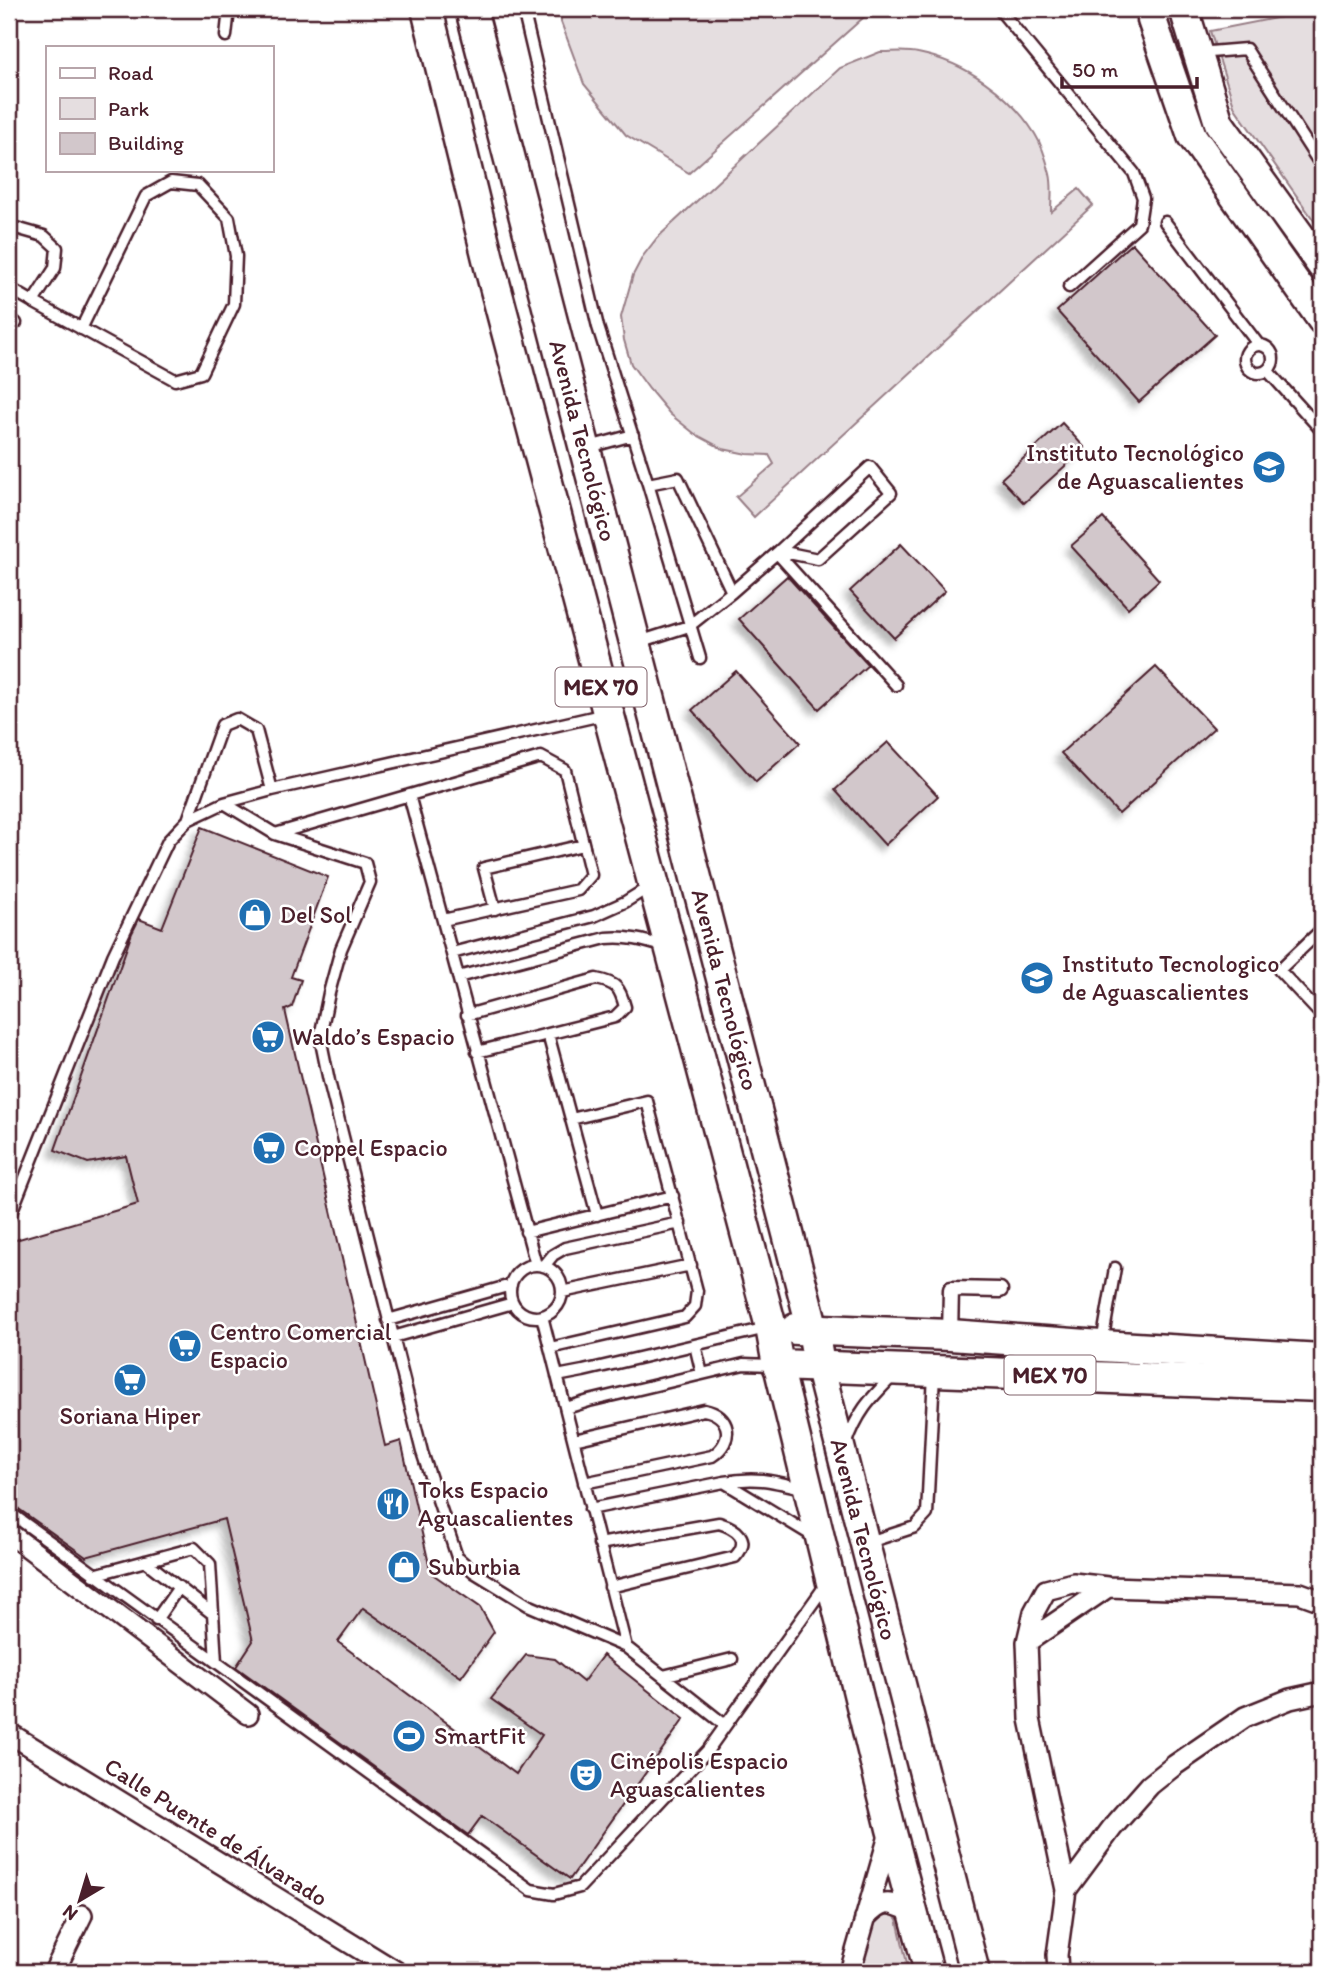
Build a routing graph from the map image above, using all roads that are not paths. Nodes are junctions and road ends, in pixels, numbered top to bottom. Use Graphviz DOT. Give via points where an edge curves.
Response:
graph roads {
  1 [pos="229,9"];
  2 [pos="427,9"];
  3 [pos="471,9"];
  4 [pos="523,9"];
  5 [pos="999,9"];
  6 [pos="1151,9"];
  7 [pos="1184,9"];
  8 [pos="226,36"];
  9 [pos="1198,53"];
  10 [pos="1322,167"];
  11 [pos="1165,222"];
  12 [pos="9,226"];
  13 [pos="1322,266"];
  14 [pos="1069,287"];
  15 [pos="9,288"];
  16 [pos="33,302"];
  17 [pos="1322,320"];
  18 [pos="81,329"];
  19 [pos="1258,344"];
  20 [pos="1268,371"];
  21 [pos="1322,431"];
  22 [pos="633,435"];
  23 [pos="584,448"];
  24 [pos="648,484"];
  25 [pos="778,552"];
  26 [pos="732,592"];
  27 [pos="690,626"];
  28 [pos="635,643"];
  29 [pos="700,658"];
  30 [pos="896,685"];
  31 [pos="608,714"];
  32 [pos="272,790"];
  33 [pos="409,795"];
  34 [pos="224,803"];
  35 [pos="188,820"];
  36 [pos="275,834"];
  37 [pos="583,845"];
  38 [pos="653,884"];
  39 [pos="495,909"];
  40 [pos="443,920"];
  41 [pos="1322,936"];
  42 [pos="670,949"];
  43 [pos="452,953"];
  44 [pos="458,977"];
  45 [pos="467,1015"];
  46 [pos="1322,1016"];
  47 [pos="548,1034"];
  48 [pos="477,1052"];
  49 [pos="571,1119"];
  50 [pos="673,1196"];
  51 [pos="597,1215"];
  52 [pos="9,1218"];
  53 [pos="680,1223"];
  54 [pos="526,1232"];
  55 [pos="691,1265"];
  56 [pos="540,1266"];
  57 [pos="1115,1268"];
  58 [pos="511,1285"];
  59 [pos="1000,1290"];
  60 [pos="562,1292"];
  61 [pos="513,1303"];
  62 [pos="542,1316"];
  63 [pos="388,1320"];
  64 [pos="771,1327"];
  65 [pos="813,1330"];
  66 [pos="950,1335"];
  67 [pos="393,1337"];
  68 [pos="695,1345"];
  69 [pos="1101,1346"];
  70 [pos="550,1348"];
  71 [pos="1322,1359"];
  72 [pos="778,1365"];
  73 [pos="819,1365"];
  74 [pos="900,1368"];
  75 [pos="934,1370"];
  76 [pos="702,1374"];
  77 [pos="556,1376"];
  78 [pos="1322,1386"];
  79 [pos="566,1408"];
  80 [pos="574,1440"];
  81 [pos="842,1458"];
  82 [pos="724,1482"];
  83 [pos="584,1483"];
  84 [pos="809,1490"];
  85 [pos="590,1508"];
  86 [pos="9,1512"];
  87 [pos="9,1533"];
  88 [pos="821,1540"];
  89 [pos="600,1544"];
  90 [pos="864,1544"];
  91 [pos="145,1561"];
  92 [pos="94,1575"];
  93 [pos="830,1578"];
  94 [pos="179,1587"];
  95 [pos="610,1587"];
  96 [pos="1108,1587"];
  97 [pos="1322,1601"];
  98 [pos="213,1614"];
  99 [pos="156,1620"];
  100 [pos="1027,1642"];
  101 [pos="626,1647"];
  102 [pos="732,1659"];
  103 [pos="216,1662"];
  104 [pos="663,1676"];
  105 [pos="1322,1692"];
  106 [pos="248,1714"];
  107 [pos="725,1725"];
  108 [pos="9,1733"];
  109 [pos="891,1829"];
  110 [pos="1066,1890"];
  111 [pos="913,1912"];
  112 [pos="82,1915"];
  113 [pos="866,1918"];
  114 [pos="54,1972"];
  115 [pos="397,1972"];
  116 [pos="850,1972"];
  117 [pos="929,1972"];
  118 [pos="975,1972"];
  119 [pos="1058,1972"];
  1 -- 8 [label="lane"];
  2 -- 31 [label="main road, Avenida Tecnológico / MEX 70"];
  3 -- 23 [label="main road, Avenida Tecnológico / MEX 70"];
  4 -- 22 [label="lane" via="598,327"];
  5 -- 14 [label="lane" via="1134,173 1143,198 1139,224"];
  6 -- 17 [label="main road" via="1192,136"];
  7 -- 9 [label="main road"];
  9 -- 10 [label="lane" via="1246,49"];
  9 -- 13 [label="main road" via="1219,123"];
  11 -- 19 [label="lane"];
  12 -- 16 [label="lane" via="44,236 57,248 55,268"];
  15 -- 16 [label="lane"];
  16 -- 18 [label="lane"];
  18 -- 18 [label="lane" via="175,380 201,373 234,304 236,256 229,218 198,186 171,182 146,196"];
  19 -- 20 [label="lane" via="1272,351 1273,365"];
  19 -- 20 [label="lane" via="1246,352 1247,367 1260,374"];
  20 -- 21 [label="lane"];
  22 -- 23 [label="lane"];
  22 -- 24 [label="lane"];
  23 -- 28 [label="main road, Avenida Tecnológico / MEX 70"];
  24 -- 26 [label="lane" via="678,478"];
  24 -- 27 [label="lane"];
  25 -- 25 [label="lane" via="818,559 891,493 870,467"];
  25 -- 26 [label="lane"];
  25 -- 30 [label="lane"];
  26 -- 27 [label="lane"];
  27 -- 28 [label="lane"];
  27 -- 29 [label="lane"];
  28 -- 65 [label="main road, Avenida Tecnológico / MEX 70"];
  31 -- 32 [label="lane"];
  31 -- 38 [label="main road, Avenida Tecnológico / MEX 70"];
  32 -- 34 [label="lane"];
  32 -- 35 [label="lane" via="256,730 237,719 222,725"];
  33 -- 36 [label="lane"];
  33 -- 37 [label="lane" via="541,757 565,770"];
  33 -- 40 [label="lane"];
  34 -- 35 [label="lane"];
  34 -- 36 [label="lane"];
  35 -- 52 [label="lane" via="168,841 113,956"];
  36 -- 63 [label="lane" via="365,863 370,882 341,949 320,1037"];
  37 -- 39 [label="lane" via="590,875 578,890"];
  37 -- 39 [label="lane" via="484,868"];
  38 -- 42 [label="main road, Avenida Tecnológico / MEX 70"];
  38 -- 43 [label="lane" via="594,916"];
  39 -- 40 [label="lane"];
  40 -- 43 [label="lane"];
  41 -- 46 [label="lane" via="1319,932 1279,970"];
  42 -- 44 [label="lane" via="625,936 606,938"];
  42 -- 64 [label="main road, Avenida Tecnológico / MEX 70"];
  43 -- 44 [label="lane"];
  44 -- 45 [label="lane"];
  45 -- 47 [label="lane" via="596,979 621,991 625,1007 615,1017"];
  45 -- 48 [label="lane"];
  47 -- 48 [label="lane"];
  47 -- 49 [label="lane"];
  48 -- 54 [label="lane"];
  49 -- 50 [label="lane" via="647,1101"];
  49 -- 51 [label="lane"];
  50 -- 51 [label="lane"];
  50 -- 53 [label="lane"];
  51 -- 54 [label="lane"];
  53 -- 55 [label="lane"];
  53 -- 56 [label="lane" via="565,1248"];
  54 -- 56 [label="lane"];
  55 -- 60 [label="lane"];
  55 -- 70 [label="lane" via="697,1291 695,1306 685,1317"];
  56 -- 58 [label="lane" via="519,1271"];
  56 -- 60 [label="lane" via="558,1276"];
  57 -- 69 [label="lane"];
  58 -- 61 [label="lane"];
  58 -- 63 [label="lane"];
  59 -- 66 [label="street" via="951,1289"];
  60 -- 62 [label="lane" via="556,1307"];
  61 -- 62 [label="lane" via="525,1315"];
  61 -- 67 [label="lane"];
  62 -- 70 [label="lane"];
  63 -- 67 [label="lane"];
  64 -- 65 [label="main road, MEX 70"];
  64 -- 68 [label="lane"];
  64 -- 72 [label="main road, Avenida Tecnológico / MEX 70"];
  65 -- 66 [label="main road, MEX 70"];
  65 -- 73 [label="main road, Avenida Tecnológico / MEX 70"];
  66 -- 69 [label="main road, MEX 70"];
  67 -- 101 [label="lane" via="422,1451 457,1557 528,1605"];
  68 -- 76 [label="lane"];
  68 -- 77 [label="lane"];
  69 -- 71 [label="main road, MEX 70"];
  70 -- 77 [label="lane"];
  72 -- 73 [label="main road, MEX 70"];
  72 -- 76 [label="lane" via="744,1364"];
  72 -- 84 [label="main road, Avenida Tecnológico / MEX 70"];
  73 -- 74 [label="main road, MEX 70"];
  73 -- 81 [label="main road, Avenida Tecnológico / MEX 70"];
  74 -- 75 [label="main road, MEX 70"];
  74 -- 81 [label="lane" via="866,1403"];
  75 -- 78 [label="main road, MEX 70"];
  75 -- 90 [label="lane" via="927,1514 915,1527"];
  76 -- 79 [label="lane"];
  77 -- 79 [label="lane"];
  79 -- 80 [label="lane"];
  80 -- 83 [label="lane"];
  80 -- 83 [label="lane" via="704,1410 714,1412 727,1429 727,1442 712,1456"];
  81 -- 90 [label="main road, Avenida Tecnológico / MEX 70"];
  82 -- 84 [label="lane" via="768,1480"];
  82 -- 85 [label="lane"];
  82 -- 88 [label="lane"];
  83 -- 85 [label="lane"];
  84 -- 88 [label="main road, Avenida Tecnológico / MEX 70"];
  85 -- 89 [label="lane"];
  86 -- 92 [label="lane"];
  87 -- 106 [label="street"];
  88 -- 93 [label="main road, Avenida Tecnológico / MEX 70"];
  89 -- 95 [label="lane"];
  89 -- 95 [label="lane" via="719,1523 740,1533 742,1543 736,1557"];
  90 -- 118 [label="main road, Avenida Tecnológico / MEX 70"];
  91 -- 92 [label="lane"];
  91 -- 94 [label="lane"];
  91 -- 98 [label="lane" via="194,1548 210,1564"];
  92 -- 99 [label="lane"];
  93 -- 107 [label="lane"];
  93 -- 109 [label="main road, Avenida Tecnológico / MEX 70"];
  94 -- 98 [label="lane"];
  94 -- 99 [label="lane"];
  95 -- 101 [label="lane"];
  96 -- 97 [label="street" via="1300,1593"];
  96 -- 100 [label="street"];
  96 -- 100 [label="street" via="1073,1583 1046,1590 1034,1612"];
  98 -- 103 [label="lane"];
  99 -- 103 [label="lane"];
  100 -- 110 [label="street" via="1030,1719"];
  101 -- 104 [label="lane"];
  102 -- 104 [label="lane"];
  103 -- 107 [label="lane" via="531,1890 554,1894 580,1887 708,1750"];
  104 -- 107 [label="lane"];
  105 -- 110 [label="street" via="1245,1717 1175,1765 1150,1785 1112,1828"];
  108 -- 115 [label="street, Calle Puente de Álvarado"];
  109 -- 111 [label="main road, Avenida Tecnológico / MEX 70"];
  109 -- 113 [label="street, Avenida Tecnológico"];
  110 -- 119 [label="street"];
  111 -- 113 [label="street" via="885,1903"];
  111 -- 117 [label="main road, Avenida Tecnológico / MEX 70"];
  112 -- 114 [label="street"];
  113 -- 116 [label="street, Avenida Tecnológico"];
}
